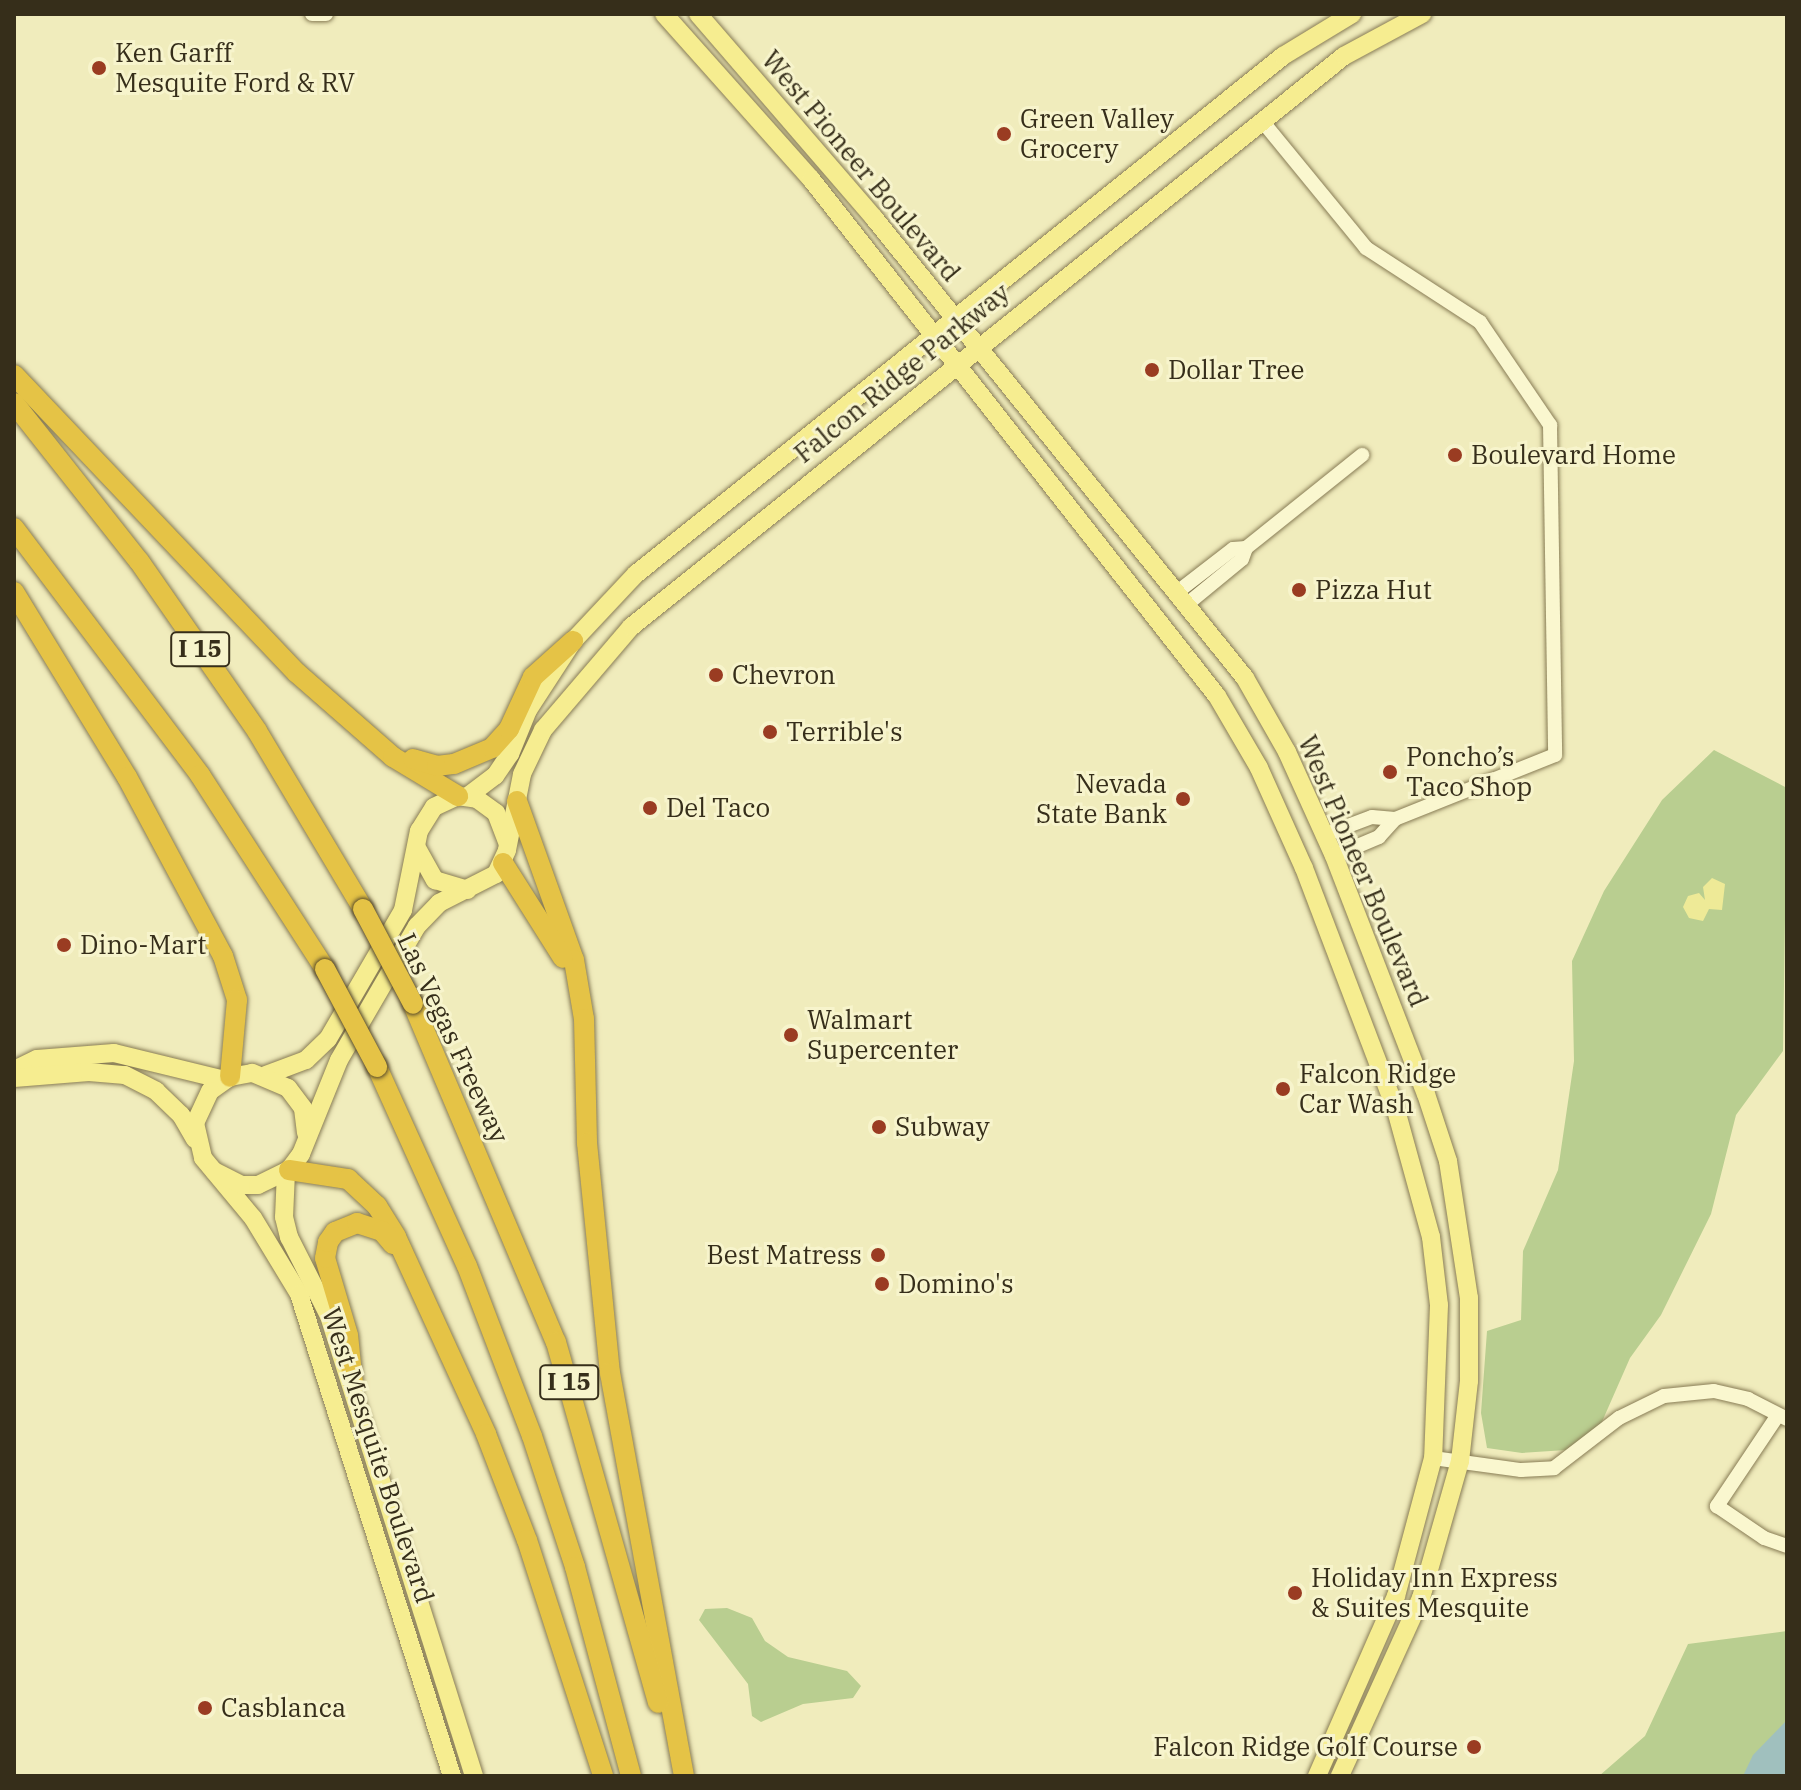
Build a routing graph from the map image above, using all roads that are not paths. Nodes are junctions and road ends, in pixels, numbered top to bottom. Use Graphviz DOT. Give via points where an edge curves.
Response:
graph roads {
  1 [pos="312,14"];
  2 [pos="326,14"];
  3 [pos="664,14"];
  4 [pos="698,14"];
  5 [pos="1352,14"];
  6 [pos="1422,14"];
  7 [pos="1263,122"];
  8 [pos="789,154"];
  9 [pos="840,179"];
  10 [pos="955,320"];
  11 [pos="935,336"];
  12 [pos="976,346"];
  13 [pos="957,362"];
  14 [pos="14,375"];
  15 [pos="14,403"];
  16 [pos="1362,455"];
  17 [pos="14,528"];
  18 [pos="14,592"];
  19 [pos="1181,599"];
  20 [pos="573,641"];
  21 [pos="351,724"];
  22 [pos="463,796"];
  23 [pos="517,801"];
  24 [pos="1395,819"];
  25 [pos="1324,835"];
  26 [pos="417,845"];
  27 [pos="1294,845"];
  28 [pos="1334,856"];
  29 [pos="505,857"];
  30 [pos="1304,868"];
  31 [pos="467,890"];
  32 [pos="576,977"];
  33 [pos="14,1070"];
  34 [pos="259,1074"];
  35 [pos="14,1078"];
  36 [pos="227,1078"];
  37 [pos="306,1133"];
  38 [pos="196,1141"];
  39 [pos="214,1171"];
  40 [pos="288,1171"];
  41 [pos="399,1249"];
  42 [pos="353,1384"];
  43 [pos="1783,1417"];
  44 [pos="1433,1458"];
  45 [pos="1460,1461"];
  46 [pos="1787,1546"];
  47 [pos="452,1776"];
  48 [pos="474,1776"];
  49 [pos="603,1776"];
  50 [pos="631,1776"];
  51 [pos="681,1776"];
  52 [pos="1317,1776"];
  53 [pos="1340,1776"];
  1 -- 2 [label="street"];
  3 -- 8 [label="main road, West Pioneer Boulevard"];
  4 -- 9 [label="main road, West Pioneer Boulevard"];
  5 -- 10 [label="main road, Falcon Ridge Parkway" via="1283,56"];
  6 -- 7 [label="main road, Falcon Ridge Parkway" via="1344,56"];
  7 -- 12 [label="main road, Falcon Ridge Parkway"];
  7 -- 24 [label="street" via="1366,248 1480,322 1550,425 1555,755"];
  8 -- 9 [label="main road" via="828,181"];
  8 -- 11 [label="main road, West Pioneer Boulevard"];
  9 -- 10 [label="main road, West Pioneer Boulevard"];
  10 -- 11 [label="main road, Falcon Ridge Parkway"];
  10 -- 12 [label="main road, West Pioneer Boulevard"];
  11 -- 13 [label="main road, West Pioneer Boulevard"];
  11 -- 20 [label="main road, Falcon Ridge Parkway" via="636,574"];
  12 -- 13 [label="main road, Falcon Ridge Parkway"];
  12 -- 19 [label="main road, West Pioneer Boulevard"];
  13 -- 23 [label="main road, Falcon Ridge Parkway" via="631,627 543,730 522,774"];
  13 -- 27 [label="main road, West Pioneer Boulevard" via="1217,696 1259,768"];
  14 -- 21 [label="highway" via="189,564"];
  15 -- 51 [label="highway, Las Vegas Freeway / I 15, bridge" via="139,561 248,718 363,909 413,1004 556,1342"];
  16 -- 19 [label="street" via="1246,548 1242,559"];
  17 -- 50 [label="highway, I 15, bridge" via="200,775 325,969 377,1067 467,1266 532,1436 575,1567"];
  18 -- 36 [label="highway" via="210,925 237,1000"];
  19 -- 25 [label="main road, West Pioneer Boulevard" via="1245,678 1287,752"];
  20 -- 21 [label="highway" via="533,677 501,738 473,759 424,763"];
  20 -- 22 [label="main road, Falcon Ridge Parkway" via="528,710 495,776"];
  21 -- 22 [label="highway" via="393,757"];
  22 -- 26 [label="main road, Falcon Ridge Parkway" via="424,818"];
  22 -- 29 [label="main road" via="496,813"];
  23 -- 29 [label="main road, Falcon Ridge Parkway"];
  23 -- 32 [label="highway"];
  24 -- 25 [label="street" via="1372,817"];
  24 -- 28 [label="street" via="1379,837"];
  25 -- 27 [label="main road"];
  25 -- 28 [label="main road, West Pioneer Boulevard"];
  26 -- 31 [label="main road" via="435,880"];
  26 -- 34 [label="main road, Falcon Ridge Parkway" via="403,910 328,1039 306,1060"];
  27 -- 30 [label="main road, West Pioneer Boulevard"];
  28 -- 30 [label="main road"];
  28 -- 45 [label="main road, West Pioneer Boulevard" via="1448,1161 1469,1298 1469,1381"];
  29 -- 31 [label="main road" via="485,883"];
  29 -- 32 [label="highway"];
  30 -- 44 [label="main road, West Pioneer Boulevard" via="1396,1110 1431,1237 1439,1305"];
  31 -- 37 [label="main road" via="439,903 417,926 339,1060"];
  32 -- 51 [label="highway" via="584,1019 597,1276"];
  33 -- 36 [label="main road, Falcon Ridge Parkway" via="37,1059 114,1053"];
  34 -- 36 [label="main road, Falcon Ridge Parkway"];
  34 -- 37 [label="main road" via="288,1088 303,1108"];
  35 -- 38 [label="main road" via="125,1075 156,1091 181,1115"];
  36 -- 38 [label="main road" via="200,1106"];
  37 -- 40 [label="main road"];
  38 -- 39 [label="main road"];
  39 -- 40 [label="main road" via="242,1185 264,1184"];
  39 -- 47 [label="main road, West Mesquite Boulevard" via="253,1218 299,1294"];
  40 -- 41 [label="highway" via="331,1173 364,1190"];
  40 -- 42 [label="main road, West Mesquite Boulevard" via="284,1217 289,1237 329,1316"];
  41 -- 42 [label="highway" via="382,1231 357,1223 335,1232 328,1242 325,1258 348,1335"];
  41 -- 49 [label="highway" via="492,1447"];
  42 -- 48 [label="main road, West Mesquite Boulevard"];
  43 -- 45 [label="street" via="1748,1399 1714,1391 1664,1396 1619,1418 1554,1468 1521,1470"];
  43 -- 46 [label="street" via="1717,1506 1764,1538"];
  44 -- 45 [label="street"];
  44 -- 52 [label="main road, West Pioneer Boulevard" via="1396,1596"];
  45 -- 53 [label="main road, West Pioneer Boulevard" via="1421,1598"];
}
